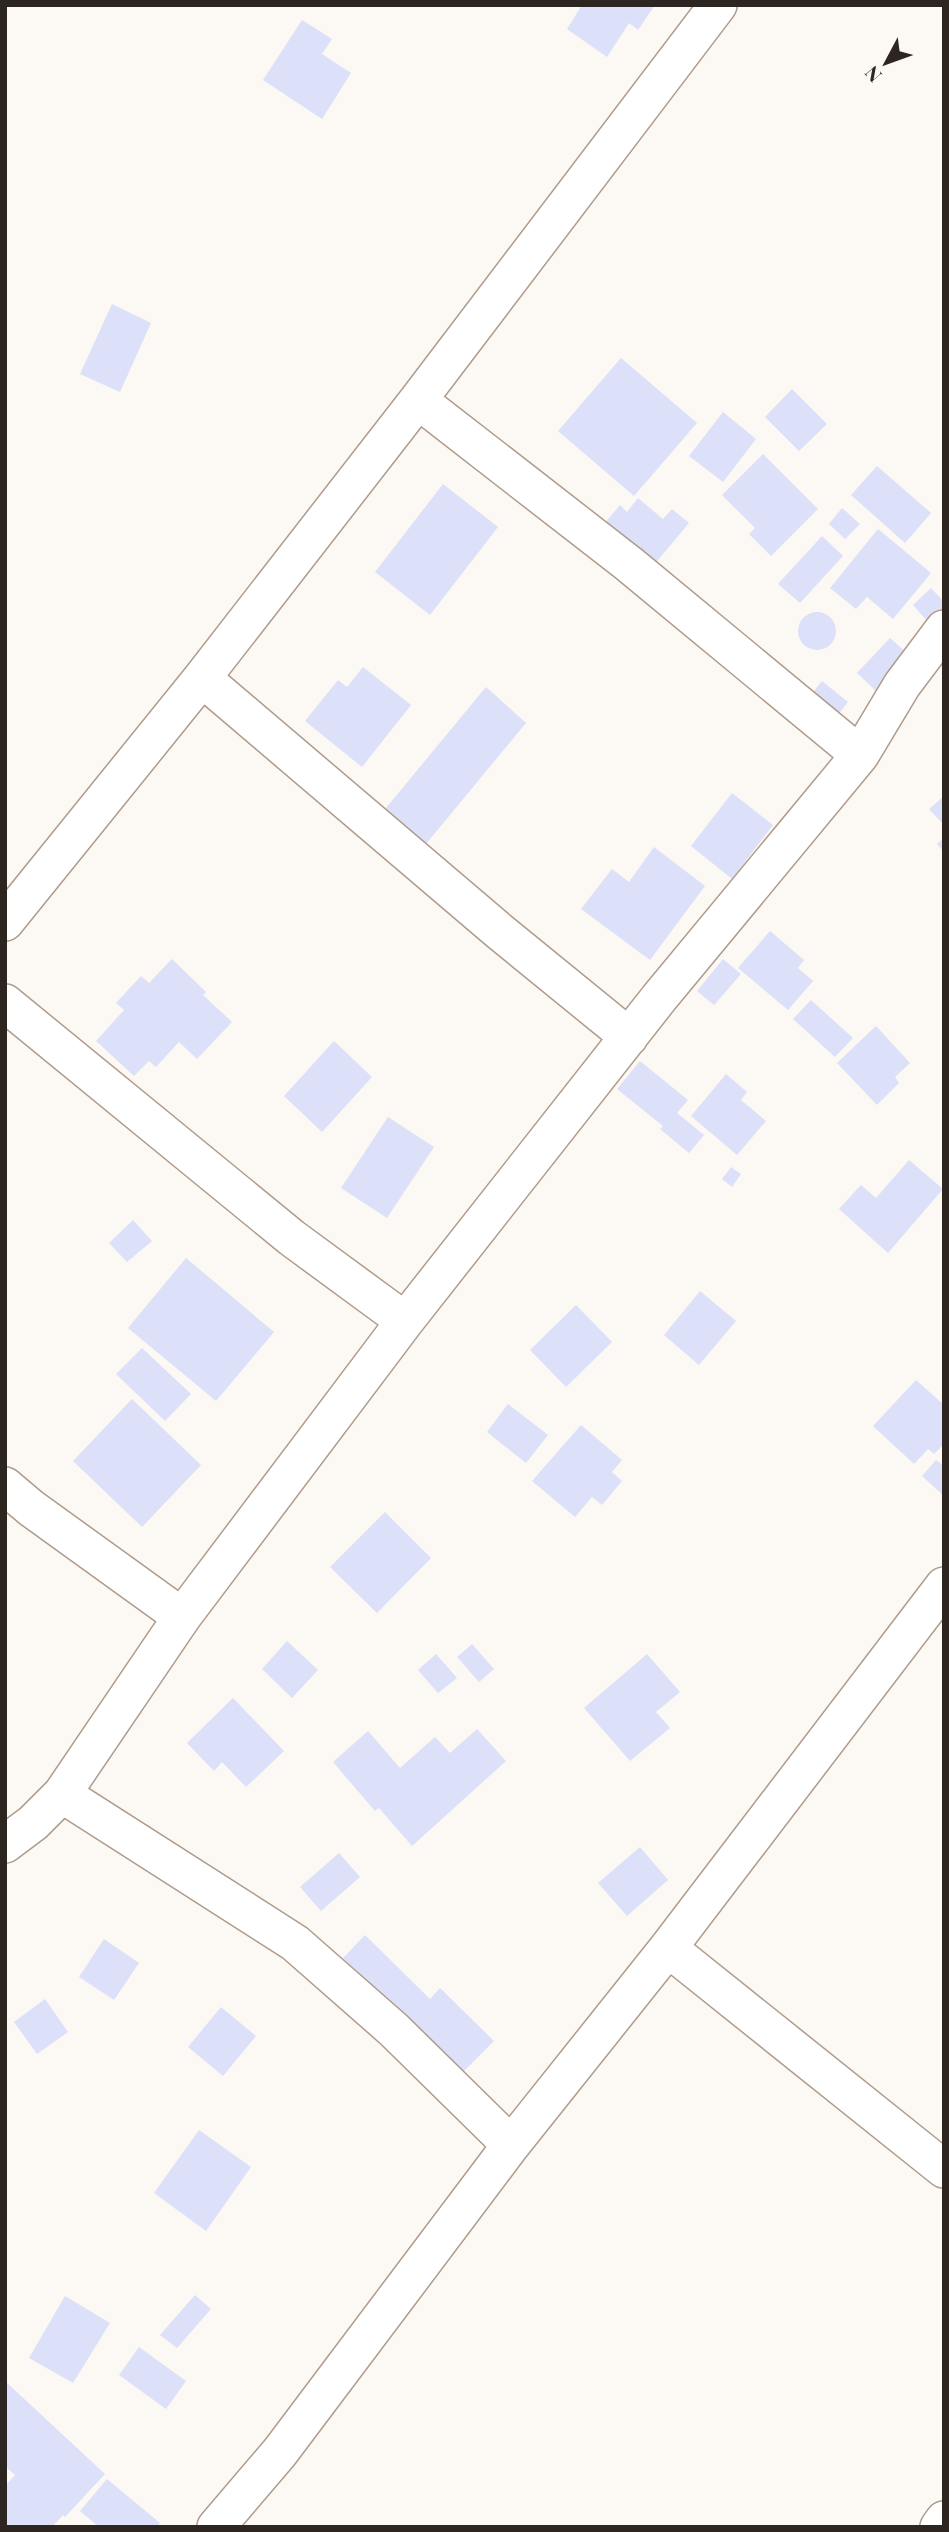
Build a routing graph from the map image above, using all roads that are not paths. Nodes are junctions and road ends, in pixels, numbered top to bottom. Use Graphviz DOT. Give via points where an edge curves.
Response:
graph roads {
  1 [pos="718,5"];
  2 [pos="418,400"];
  3 [pos="944,629"];
  4 [pos="202,678"];
  5 [pos="860,755"];
  6 [pos="5,922"];
  7 [pos="5,1003"];
  8 [pos="629,1037"];
  9 [pos="405,1321"];
  10 [pos="5,1486"];
  11 [pos="944,1586"];
  12 [pos="182,1617"];
  13 [pos="62,1794"];
  14 [pos="5,1844"];
  15 [pos="668,1948"];
  16 [pos="511,2144"];
  17 [pos="944,2169"];
  18 [pos="944,2520"];
  19 [pos="216,2527"];
  20 [pos="939,2527"];
  1 -- 2 [label="street"];
  2 -- 4 [label="street"];
  2 -- 5 [label="street" via="640,573"];
  3 -- 5 [label="street" via="902,685"];
  4 -- 6 [label="street"];
  4 -- 8 [label="street"];
  5 -- 8 [label="street"];
  7 -- 9 [label="street" via="292,1238"];
  8 -- 9 [label="street"];
  9 -- 12 [label="street"];
  10 -- 12 [label="street"];
  11 -- 15 [label="street"];
  12 -- 13 [label="street"];
  13 -- 14 [label="street"];
  13 -- 16 [label="street" via="295,1943 394,2030"];
  15 -- 16 [label="street"];
  15 -- 17 [label="street"];
  16 -- 19 [label="street" via="280,2452"];
  18 -- 20 [label="street"];
}
